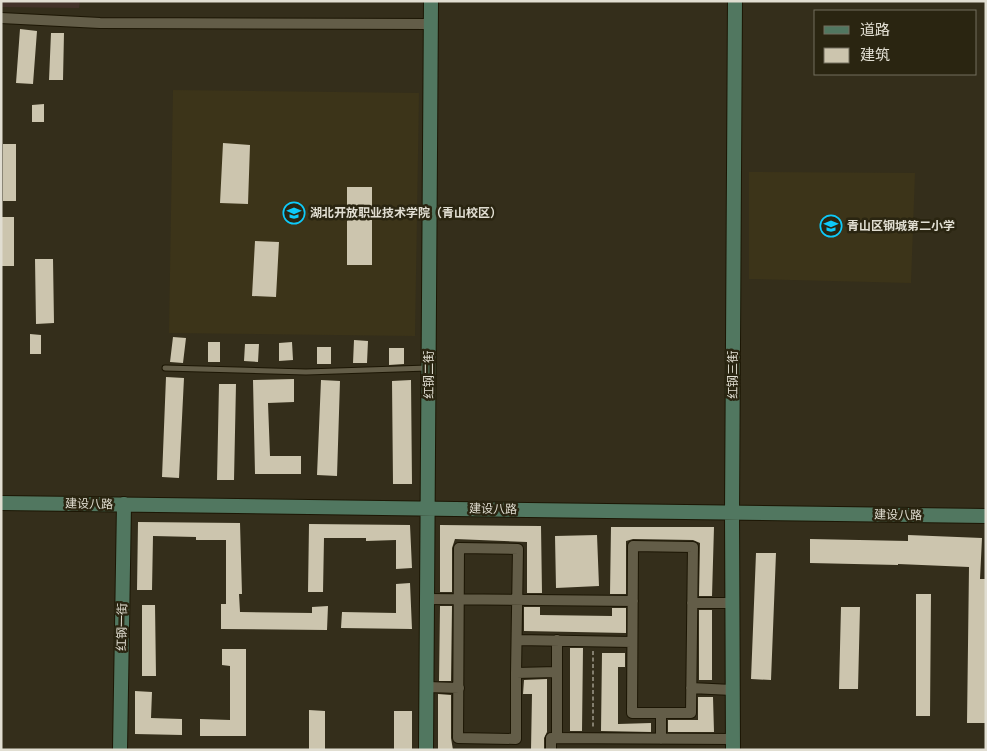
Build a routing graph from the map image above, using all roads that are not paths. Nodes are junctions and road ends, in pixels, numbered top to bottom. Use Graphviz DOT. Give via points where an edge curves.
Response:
graph roads {
  1 [pos="431,1"];
  2 [pos="735,1"];
  3 [pos="1,18"];
  4 [pos="431,24"];
  5 [pos="165,368"];
  6 [pos="429,368"];
  7 [pos="1,503"];
  8 [pos="124,504"];
  9 [pos="428,509"];
  10 [pos="732,513"];
  11 [pos="986,516"];
  12 [pos="427,599"];
  13 [pos="459,599"];
  14 [pos="518,600"];
  15 [pos="633,601"];
  16 [pos="692,603"];
  17 [pos="732,603"];
  18 [pos="517,640"];
  19 [pos="557,640"];
  20 [pos="632,642"];
  21 [pos="557,672"];
  22 [pos="516,673"];
  23 [pos="426,687"];
  24 [pos="459,688"];
  25 [pos="692,688"];
  26 [pos="732,690"];
  27 [pos="661,713"];
  28 [pos="557,738"];
  29 [pos="496,739"];
  30 [pos="660,739"];
  31 [pos="732,744"];
  32 [pos="120,750"];
  33 [pos="426,750"];
  34 [pos="496,750"];
  35 [pos="552,750"];
  1 -- 4 [label="street, 红钢二街"];
  2 -- 10 [label="street, 红钢三街"];
  3 -- 4 [label="street" via="110,23"];
  4 -- 6 [label="street, 红钢二街"];
  5 -- 6 [label="lane" via="306,372"];
  6 -- 9 [label="street, 红钢二街"];
  7 -- 8 [label="street, 建设八路"];
  8 -- 9 [label="street, 建设八路"];
  8 -- 32 [label="street, 红钢一街"];
  9 -- 10 [label="street, 建设八路"];
  9 -- 12 [label="street, 红钢二街"];
  10 -- 11 [label="street, 建设八路"];
  10 -- 17 [label="street, 红钢三街"];
  12 -- 13 [label="street"];
  12 -- 23 [label="street, 红钢二街"];
  13 -- 14 [label="street"];
  13 -- 14 [label="street" via="459,548 518,549"];
  13 -- 24 [label="street"];
  14 -- 15 [label="street"];
  14 -- 18 [label="street"];
  15 -- 16 [label="street" via="633,546 693,547"];
  15 -- 20 [label="street"];
  16 -- 17 [label="street"];
  16 -- 25 [label="street"];
  17 -- 26 [label="street, 红钢三街"];
  18 -- 19 [label="street"];
  18 -- 22 [label="street"];
  19 -- 20 [label="street"];
  19 -- 21 [label="street"];
  20 -- 27 [label="street" via="632,713"];
  21 -- 22 [label="street"];
  21 -- 28 [label="street"];
  22 -- 29 [label="street" via="516,739"];
  23 -- 24 [label="street"];
  23 -- 33 [label="street, 红钢二街"];
  24 -- 29 [label="street" via="458,738"];
  25 -- 26 [label="street"];
  25 -- 27 [label="street" via="691,713"];
  26 -- 31 [label="street, 红钢三街"];
  27 -- 30 [label="street"];
  28 -- 30 [label="street"];
  28 -- 35 [label="street" via="552,738"];
  29 -- 34 [label="street"];
  30 -- 31 [label="street"];
}
